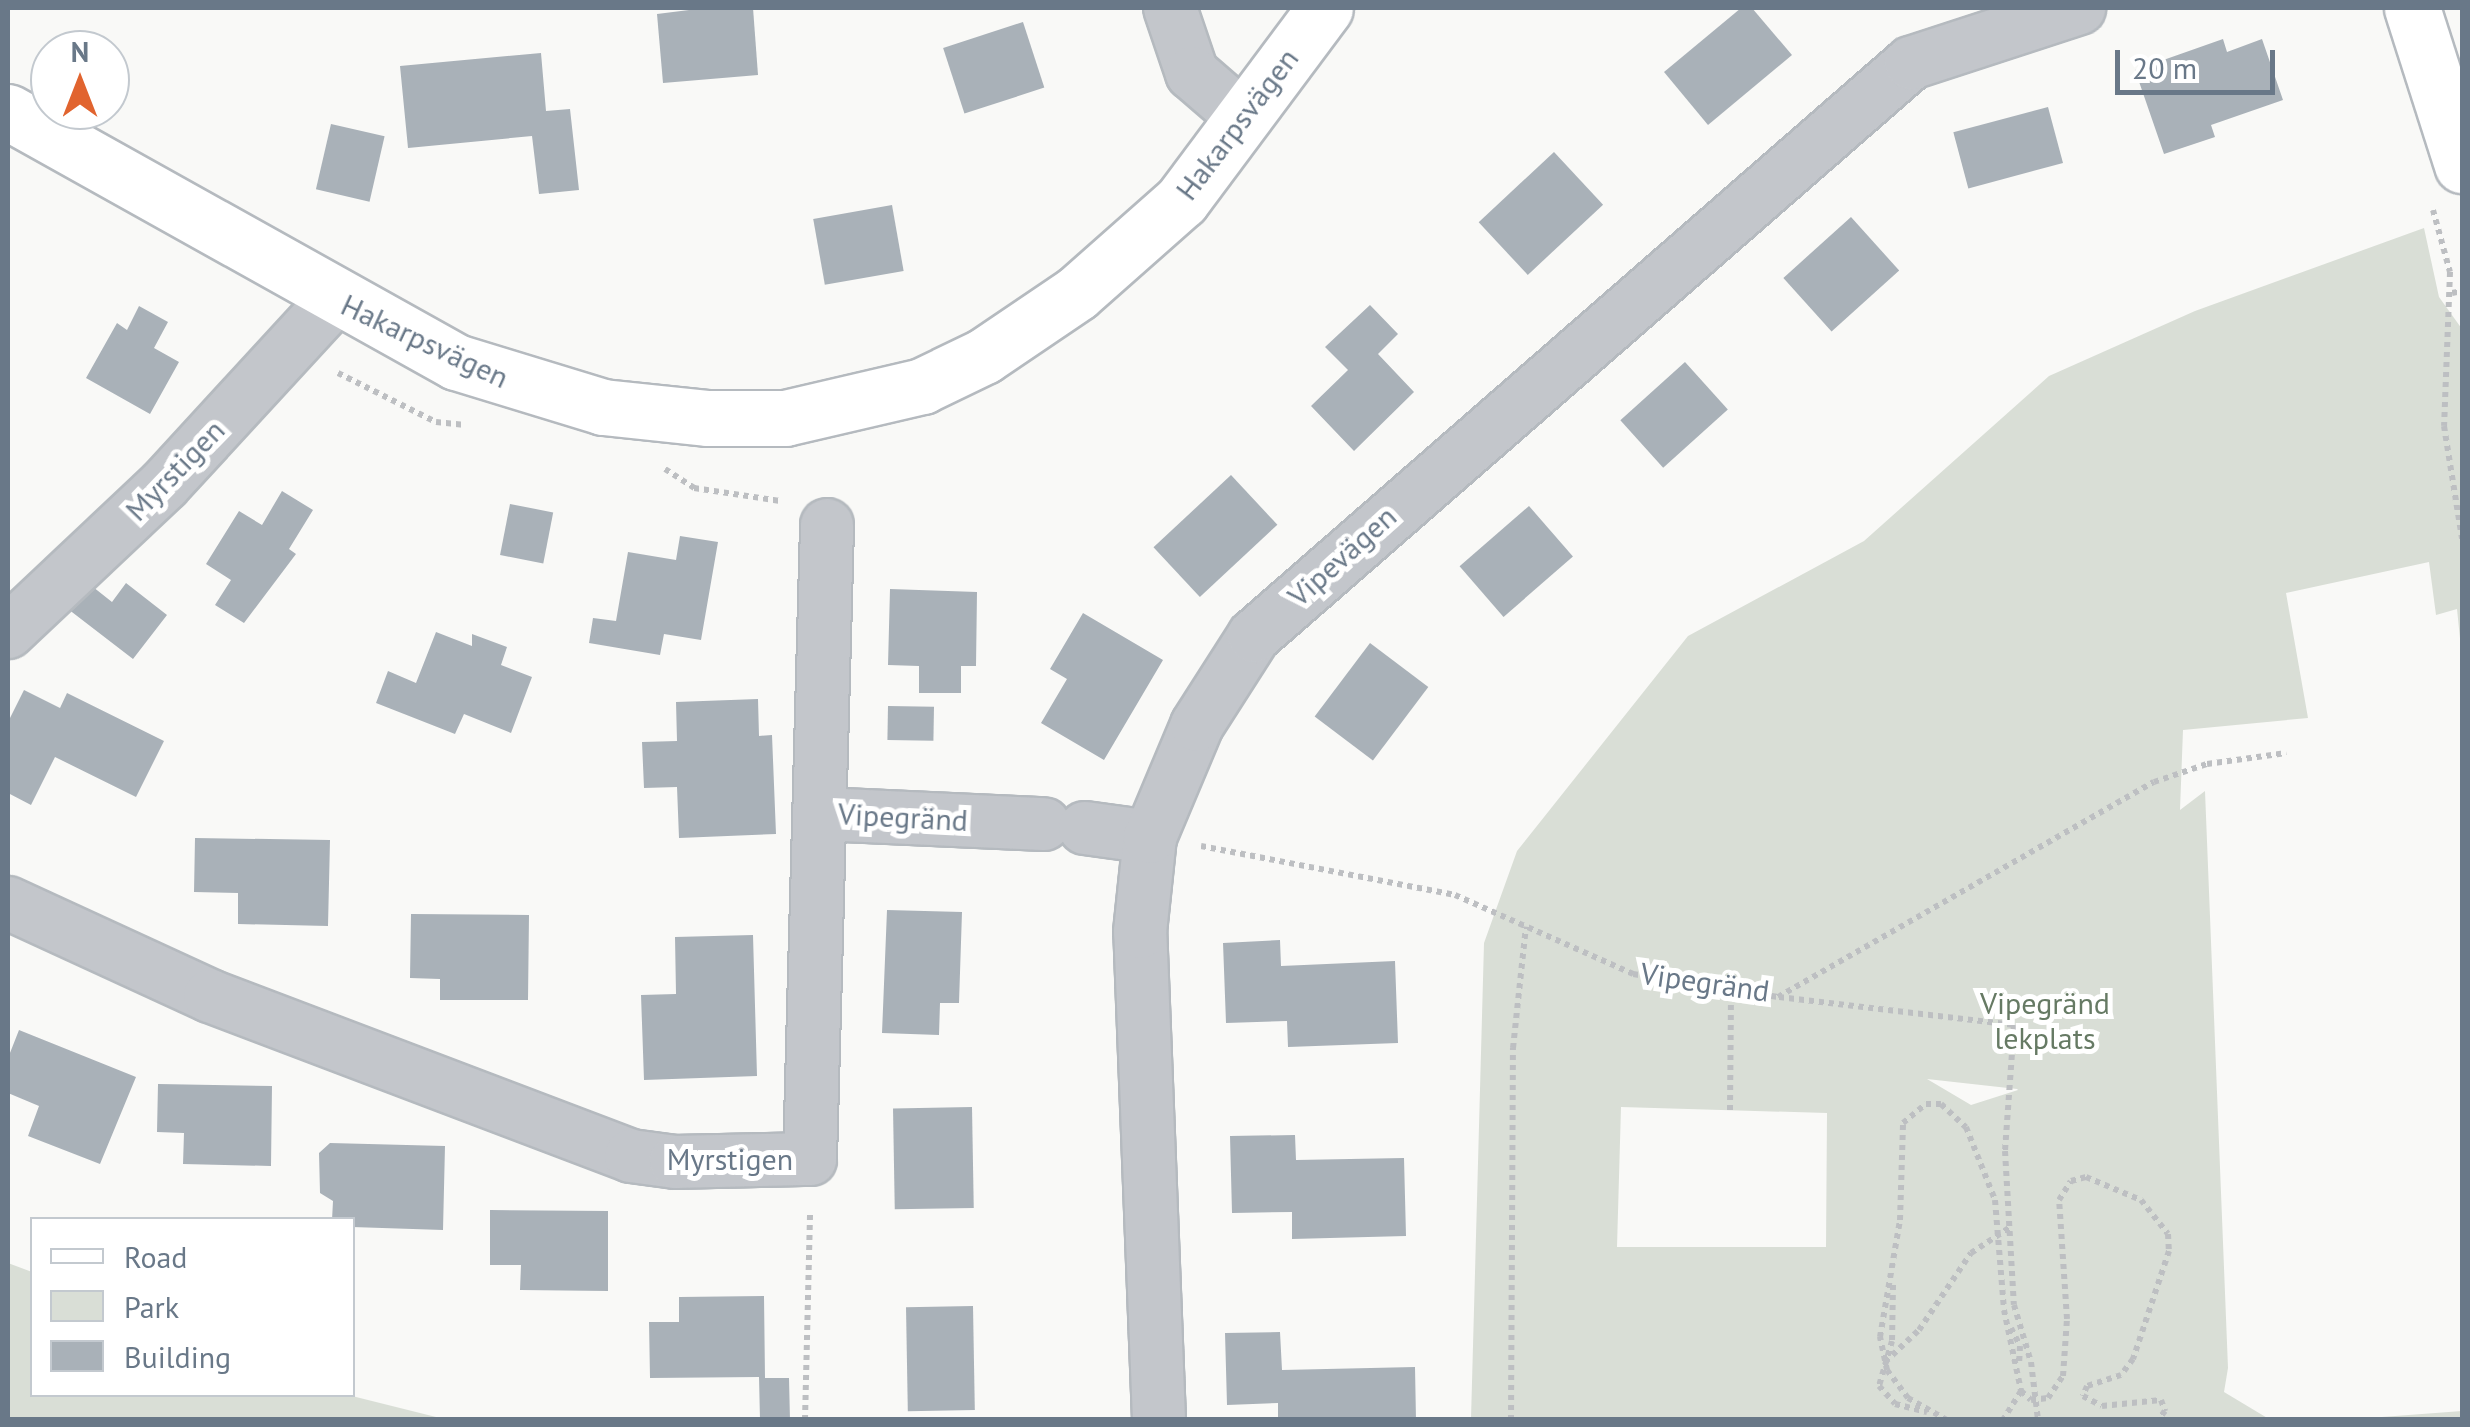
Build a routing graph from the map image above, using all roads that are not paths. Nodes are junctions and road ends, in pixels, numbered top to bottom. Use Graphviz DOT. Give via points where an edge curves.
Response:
graph roads {
  1 [pos="1170,8"];
  2 [pos="1326,8"];
  3 [pos="2078,8"];
  4 [pos="2412,8"];
  5 [pos="8,112"];
  6 [pos="1244,118"];
  7 [pos="2453,164"];
  8 [pos="335,299"];
  9 [pos="827,525"];
  10 [pos="8,632"];
  11 [pos="822,814"];
  12 [pos="1150,837"];
  13 [pos="8,902"];
  14 [pos="1158,1420"];
  1 -- 6 [label="street" via="1192,73"];
  2 -- 6 [label="street, Hakarpsvägen"];
  3 -- 12 [label="street, Vipevägen" via="1911,64 1306,587 1254,636 1197,724"];
  4 -- 7 [label="street"];
  5 -- 8 [label="street, Hakarpsvägen"];
  6 -- 8 [label="street, Hakarpsvägen" via="1182,200 1077,293 984,356 922,386 801,415 655,415 524,386 456,362"];
  8 -- 10 [label="street, Myrstigen" via="164,485"];
  9 -- 11 [label="street, Myrstigen"];
  11 -- 12 [label="street, Vipegränd" via="1065,826"];
  11 -- 13 [label="street, Myrstigen" via="810,1159 676,1162 631,1156 210,996"];
  12 -- 14 [label="street, Vipevägen" via="1140,932"];
}
